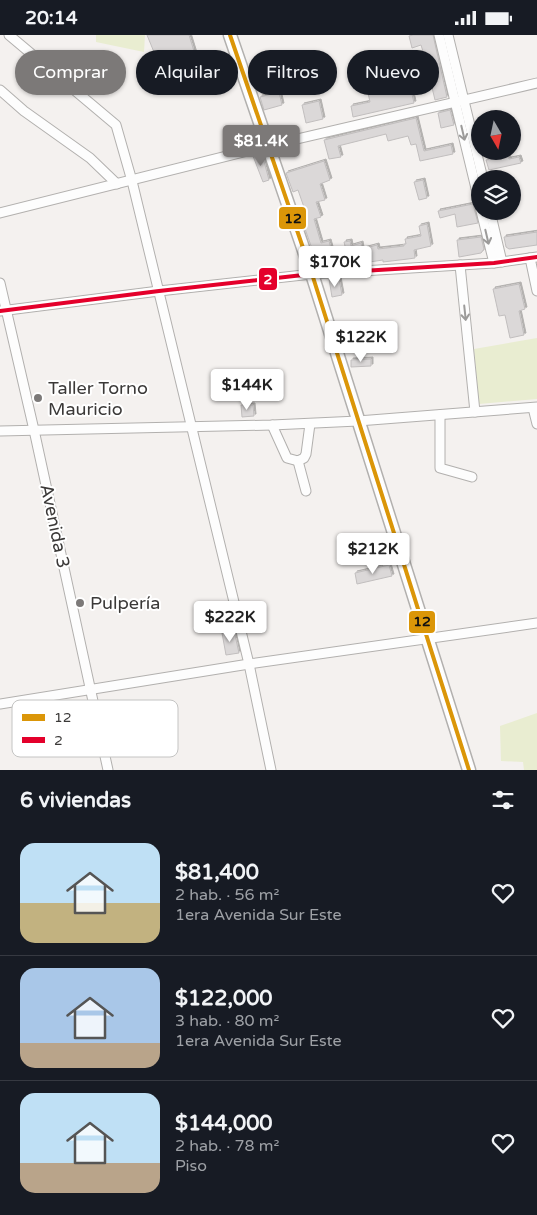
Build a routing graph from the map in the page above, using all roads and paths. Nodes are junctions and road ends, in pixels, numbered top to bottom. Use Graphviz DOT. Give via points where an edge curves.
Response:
graph roads {
  1 [pos="9,35"];
  2 [pos="230,35"];
  3 [pos="439,35"];
  4 [pos="448,35"];
  5 [pos="537,83"];
  6 [pos="0,90"];
  7 [pos="460,101"];
  8 [pos="267,146"];
  9 [pos="473,170"];
  10 [pos="480,170"];
  11 [pos="132,181"];
  12 [pos="117,185"];
  13 [pos="0,213"];
  14 [pos="484,220"];
  15 [pos="491,220"];
  16 [pos="534,257"];
  17 [pos="498,263"];
  18 [pos="460,265"];
  19 [pos="312,274"];
  20 [pos="0,283"];
  21 [pos="158,291"];
  22 [pos="537,291"];
  23 [pos="3,310"];
  24 [pos="535,407"];
  25 [pos="475,412"];
  26 [pos="440,415"];
  27 [pos="358,421"];
  28 [pos="310,423"];
  29 [pos="537,424"];
  30 [pos="272,425"];
  31 [pos="191,427"];
  32 [pos="34,430"];
  33 [pos="0,431"];
  34 [pos="298,461"];
  35 [pos="472,477"];
  36 [pos="306,491"];
  37 [pos="537,623"];
  38 [pos="427,638"];
  39 [pos="249,665"];
  40 [pos="90,690"];
  41 [pos="26,700"];
  42 [pos="92,700"];
  43 [pos="105,757"];
  44 [pos="108,770"];
  45 [pos="271,770"];
  46 [pos="469,770"];
  1 -- 11 [label="street" via="116,125"];
  2 -- 8 [label="street"];
  3 -- 7 [label="street"];
  4 -- 7 [label="street"];
  5 -- 7 [label="street"];
  6 -- 12 [label="street" via="90,158"];
  7 -- 8 [label="street"];
  7 -- 9 [label="street, one-way"];
  7 -- 10 [label="street"];
  8 -- 11 [label="street"];
  8 -- 19 [label="street"];
  11 -- 12 [label="street"];
  11 -- 21 [label="street"];
  12 -- 13 [label="street"];
  14 -- 17 [label="street, one-way"];
  15 -- 17 [label="street"];
  16 -- 17 [label="street"];
  16 -- 22 [label="street"];
  17 -- 18 [label="street"];
  18 -- 19 [label="street"];
  18 -- 25 [label="street, one-way"];
  19 -- 21 [label="street"];
  19 -- 27 [label="street"];
  20 -- 23 [label="street, Avenida 3"];
  21 -- 23 [label="street"];
  21 -- 31 [label="street"];
  23 -- 32 [label="street, Avenida 3"];
  24 -- 25 [label="street"];
  24 -- 29 [label="street"];
  25 -- 26 [label="street"];
  26 -- 27 [label="street"];
  26 -- 35 [label="street" via="440,467"];
  27 -- 28 [label="street"];
  27 -- 38 [label="street"];
  28 -- 30 [label="street"];
  28 -- 34 [label="street" via="306,454"];
  30 -- 31 [label="street"];
  30 -- 34 [label="street" via="287,458"];
  31 -- 32 [label="street"];
  31 -- 39 [label="street"];
  32 -- 33 [label="street"];
  32 -- 40 [label="street, Avenida 3"];
  34 -- 36 [label="street"];
  37 -- 38 [label="street"];
  38 -- 39 [label="street"];
  38 -- 46 [label="street"];
  39 -- 40 [label="street"];
  39 -- 45 [label="street"];
  40 -- 41 [label="street"];
  40 -- 42 [label="street, Avenida 3"];
  43 -- 44 [label="street, Avenida 3"];
}
